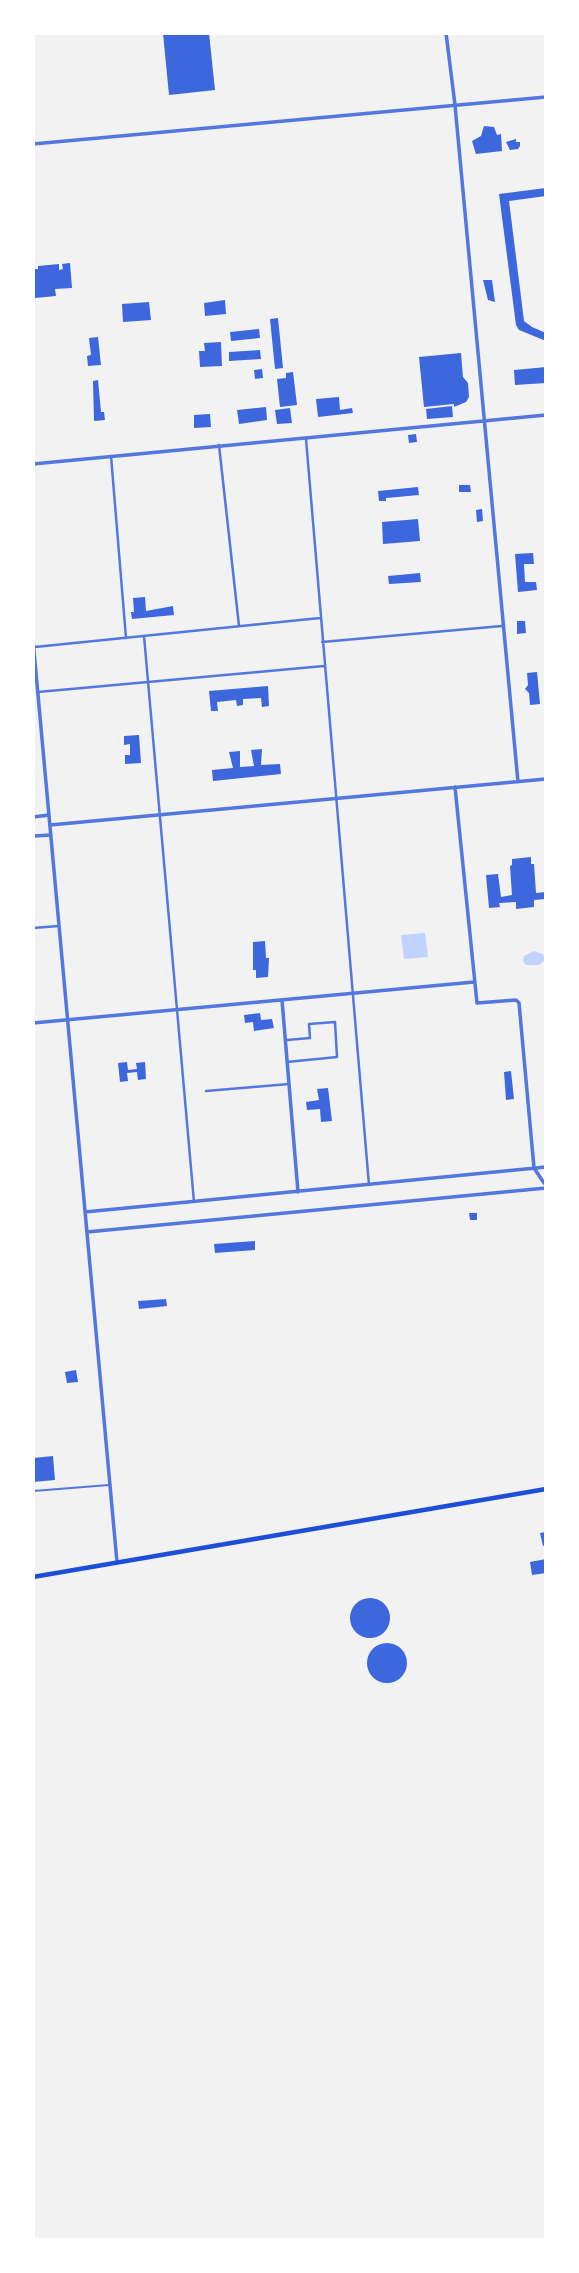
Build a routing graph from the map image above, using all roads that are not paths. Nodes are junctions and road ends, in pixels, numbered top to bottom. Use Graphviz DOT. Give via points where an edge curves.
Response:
graph roads {
  1 [pos="446,33"];
  2 [pos="546,97"];
  3 [pos="455,105"];
  4 [pos="33,144"];
  5 [pos="546,415"];
  6 [pos="484,421"];
  7 [pos="306,436"];
  8 [pos="219,445"];
  9 [pos="111,456"];
  10 [pos="33,464"];
  11 [pos="320,618"];
  12 [pos="239,626"];
  13 [pos="502,626"];
  14 [pos="144,636"];
  15 [pos="127,638"];
  16 [pos="33,640"];
  17 [pos="322,642"];
  18 [pos="34,647"];
  19 [pos="324,666"];
  20 [pos="34,668"];
  21 [pos="148,682"];
  22 [pos="38,692"];
  23 [pos="546,779"];
  24 [pos="518,782"];
  25 [pos="456,788"];
  26 [pos="335,798"];
  27 [pos="49,815"];
  28 [pos="160,815"];
  29 [pos="33,817"];
  30 [pos="50,825"];
  31 [pos="51,835"];
  32 [pos="33,836"];
  33 [pos="59,926"];
  34 [pos="33,928"];
  35 [pos="474,982"];
  36 [pos="353,994"];
  37 [pos="282,1000"];
  38 [pos="177,1009"];
  39 [pos="68,1020"];
  40 [pos="33,1023"];
  41 [pos="285,1040"];
  42 [pos="287,1062"];
  43 [pos="289,1084"];
  44 [pos="206,1091"];
  45 [pos="534,1168"];
  46 [pos="546,1168"];
  47 [pos="369,1185"];
  48 [pos="545,1186"];
  49 [pos="298,1192"];
  50 [pos="194,1202"];
  51 [pos="85,1212"];
  52 [pos="87,1232"];
  53 [pos="110,1485"];
  54 [pos="546,1489"];
  55 [pos="33,1491"];
  56 [pos="117,1562"];
  57 [pos="33,1577"];
  1 -- 3 [label="street"];
  2 -- 3 [label="street"];
  3 -- 4 [label="street"];
  3 -- 6 [label="street"];
  5 -- 6 [label="street"];
  6 -- 7 [label="street"];
  6 -- 13 [label="street"];
  7 -- 8 [label="street"];
  7 -- 11 [label="street"];
  8 -- 9 [label="street"];
  8 -- 12 [label="street"];
  9 -- 10 [label="street"];
  9 -- 15 [label="street"];
  11 -- 12 [label="street"];
  11 -- 17 [label="street"];
  12 -- 14 [label="street"];
  13 -- 17 [label="street"];
  13 -- 24 [label="street"];
  14 -- 15 [label="street"];
  14 -- 21 [label="street"];
  15 -- 18 [label="street"];
  16 -- 18 [label="street"];
  17 -- 19 [label="street"];
  18 -- 20 [label="street"];
  19 -- 21 [label="street"];
  19 -- 26 [label="street"];
  20 -- 22 [label="street"];
  21 -- 22 [label="street"];
  21 -- 28 [label="street"];
  22 -- 27 [label="street"];
  23 -- 24 [label="street"];
  24 -- 25 [label="street"];
  25 -- 26 [label="street"];
  25 -- 35 [label="street"];
  26 -- 28 [label="street"];
  26 -- 36 [label="street"];
  27 -- 29 [label="street"];
  27 -- 30 [label="street"];
  28 -- 30 [label="street"];
  28 -- 38 [label="street"];
  30 -- 31 [label="street"];
  31 -- 32 [label="street"];
  31 -- 33 [label="street"];
  33 -- 34 [label="street"];
  33 -- 39 [label="street"];
  35 -- 36 [label="street"];
  35 -- 45 [label="street" via="477,1003 519,1003"];
  36 -- 37 [label="street"];
  36 -- 47 [label="street"];
  37 -- 38 [label="street"];
  37 -- 41 [label="street"];
  38 -- 39 [label="street"];
  38 -- 50 [label="street"];
  39 -- 40 [label="street"];
  39 -- 51 [label="street"];
  41 -- 42 [label="street"];
  41 -- 42 [label="street" via="310,1038 309,1024 335,1022 337,1057"];
  42 -- 43 [label="street"];
  43 -- 44 [label="street"];
  43 -- 49 [label="street"];
  45 -- 46 [label="street"];
  45 -- 47 [label="street"];
  45 -- 48 [label="street"];
  46 -- 48 [label="street"];
  47 -- 49 [label="street"];
  48 -- 52 [label="street"];
  49 -- 50 [label="street"];
  50 -- 51 [label="street"];
  51 -- 52 [label="street"];
  52 -- 53 [label="street"];
  53 -- 55 [label="lane"];
  53 -- 56 [label="street"];
  54 -- 56 [label="main road"];
  56 -- 57 [label="main road"];
}
